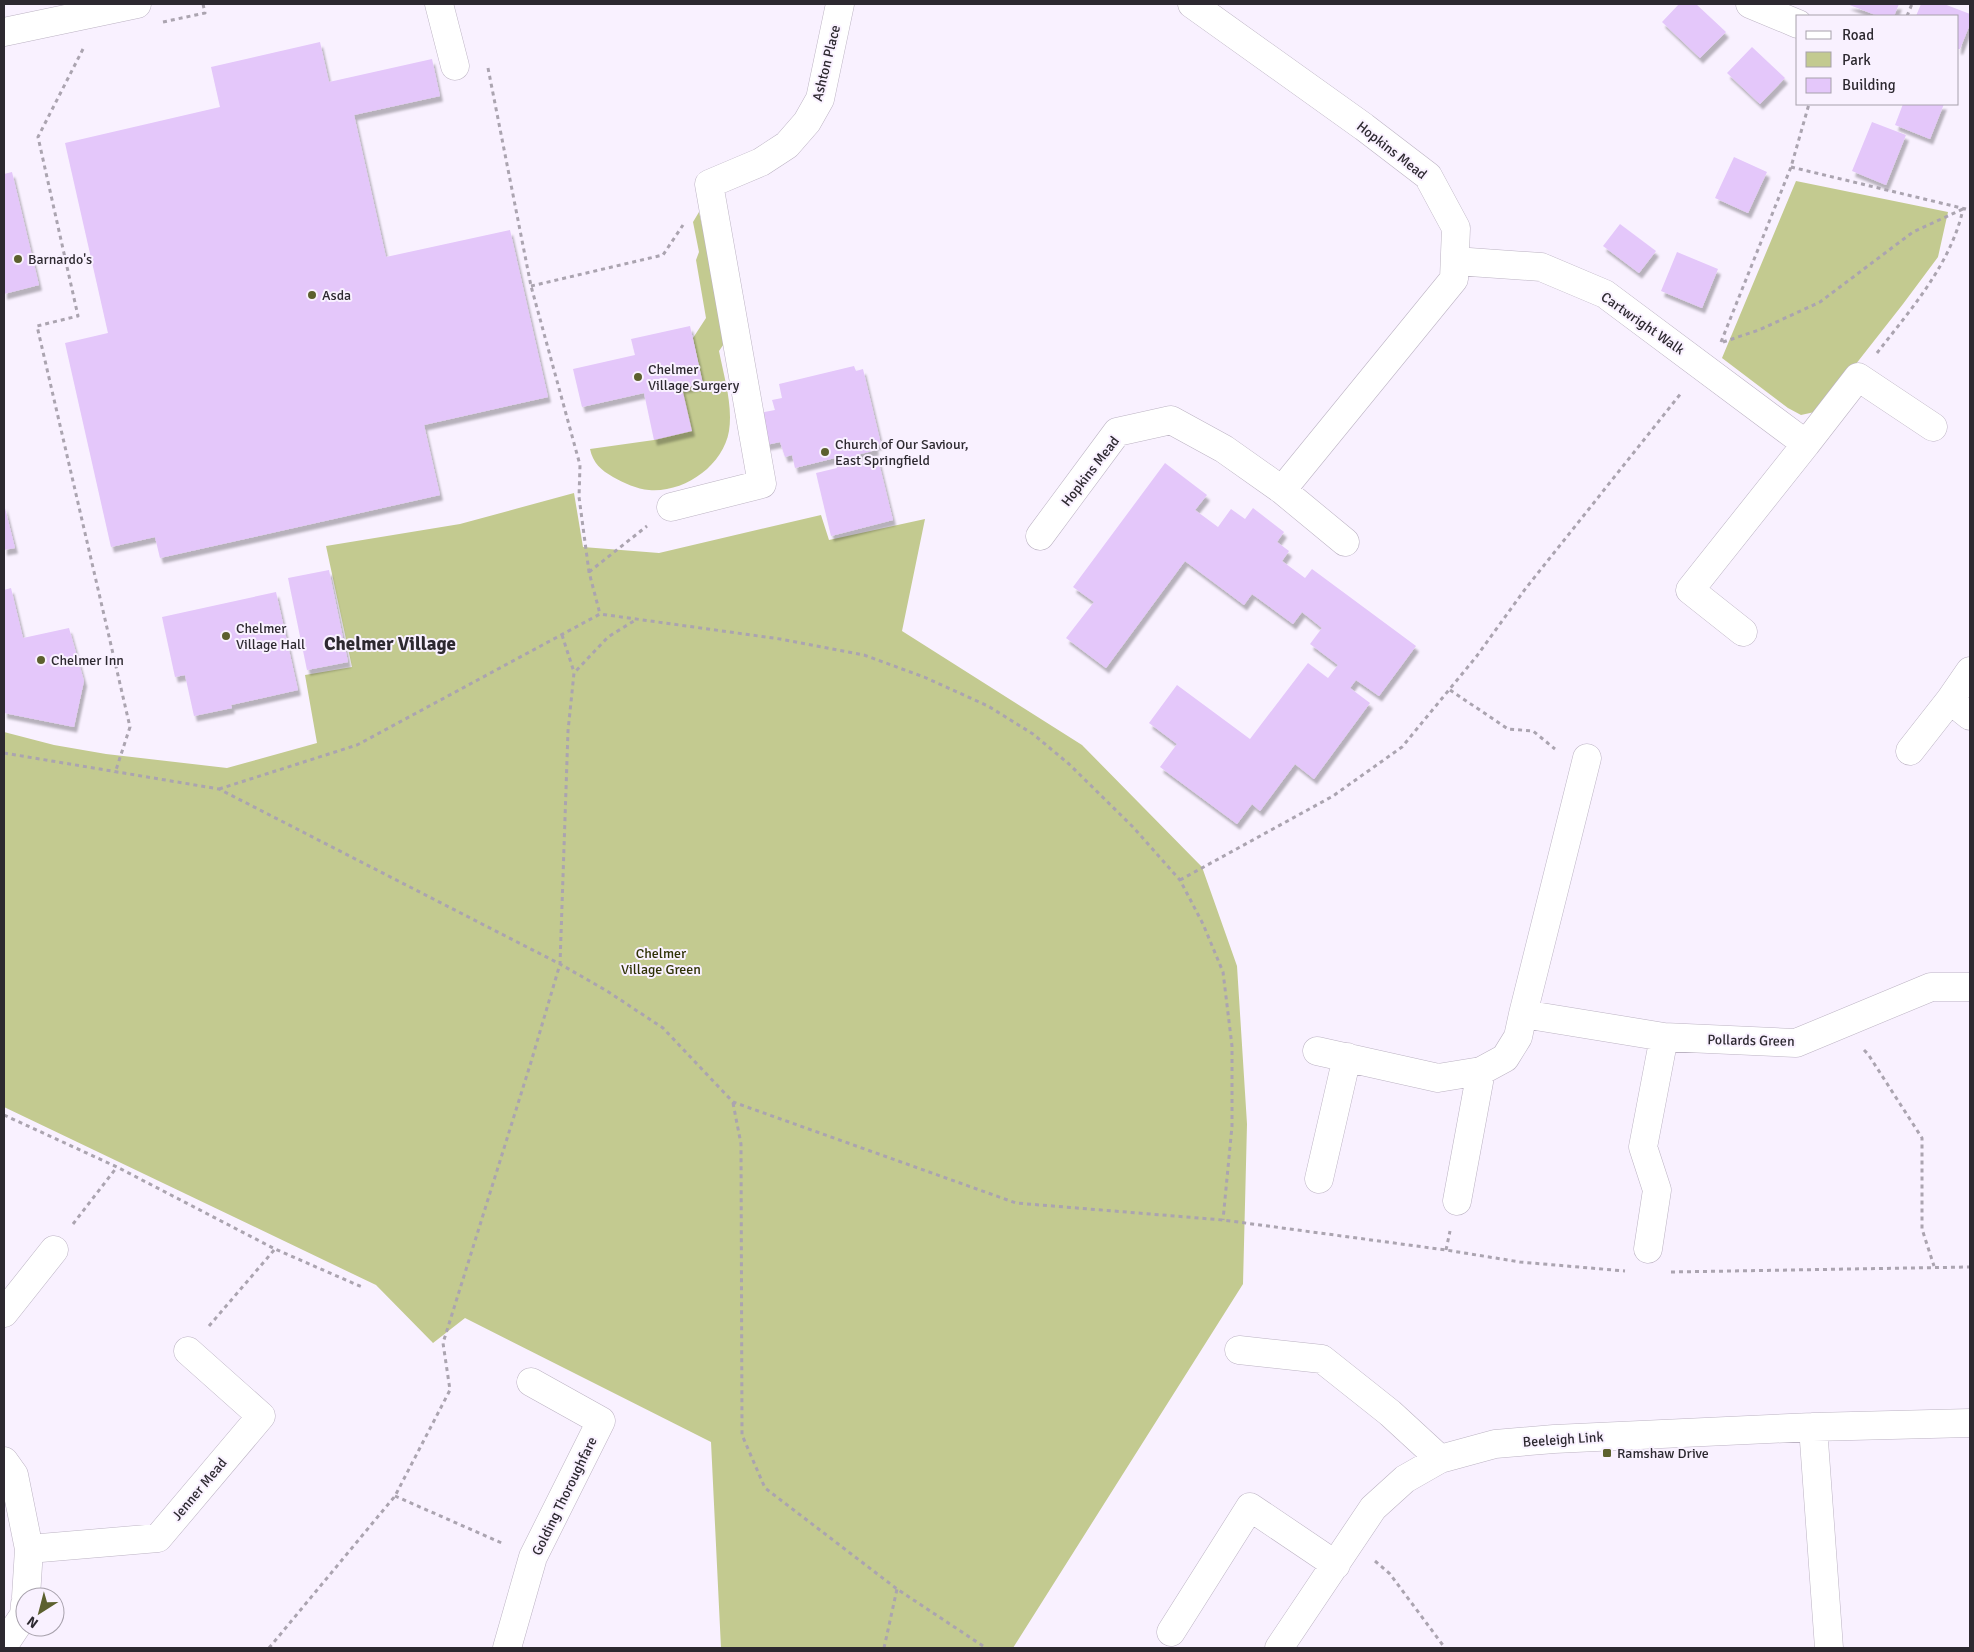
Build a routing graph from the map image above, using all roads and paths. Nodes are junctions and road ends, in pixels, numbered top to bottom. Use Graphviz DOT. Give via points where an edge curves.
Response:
graph roads {
  1 [pos="137,4"];
  2 [pos="203,4"];
  3 [pos="439,4"];
  4 [pos="840,4"];
  5 [pos="1192,4"];
  6 [pos="1750,4"];
  7 [pos="157,23"];
  8 [pos="1796,23"];
  9 [pos="4,32"];
  10 [pos="85,46"];
  11 [pos="455,66"];
  12 [pos="488,66"];
  13 [pos="1809,105"];
  14 [pos="1791,166"];
  15 [pos="709,184"];
  16 [pos="1963,209"];
  17 [pos="1970,210"];
  18 [pos="1455,261"];
  19 [pos="531,286"];
  20 [pos="1703,366"];
  21 [pos="1858,376"];
  22 [pos="1933,427"];
  23 [pos="1806,444"];
  24 [pos="1282,490"];
  25 [pos="672,507"];
  26 [pos="1040,536"];
  27 [pos="1345,542"];
  28 [pos="589,572"];
  29 [pos="600,614"];
  30 [pos="639,618"];
  31 [pos="1743,632"];
  32 [pos="562,635"];
  33 [pos="1970,671"];
  34 [pos="574,673"];
  35 [pos="1450,690"];
  36 [pos="1960,708"];
  37 [pos="1910,750"];
  38 [pos="4,753"];
  39 [pos="1587,758"];
  40 [pos="114,773"];
  41 [pos="219,789"];
  42 [pos="1180,880"];
  43 [pos="560,964"];
  44 [pos="1970,987"];
  45 [pos="1523,1014"];
  46 [pos="1837,1026"];
  47 [pos="1664,1037"];
  48 [pos="1317,1051"];
  49 [pos="1347,1057"];
  50 [pos="1481,1071"];
  51 [pos="733,1102"];
  52 [pos="4,1115"];
  53 [pos="117,1167"];
  54 [pos="1319,1179"];
  55 [pos="1457,1201"];
  56 [pos="1223,1220"];
  57 [pos="275,1249"];
  58 [pos="1648,1249"];
  59 [pos="54,1250"];
  60 [pos="1934,1266"];
  61 [pos="1970,1266"];
  62 [pos="1634,1272"];
  63 [pos="1663,1273"];
  64 [pos="362,1287"];
  65 [pos="4,1313"];
  66 [pos="1239,1350"];
  67 [pos="188,1351"];
  68 [pos="531,1382"];
  69 [pos="1970,1423"];
  70 [pos="1813,1427"];
  71 [pos="1440,1459"];
  72 [pos="4,1461"];
  73 [pos="395,1496"];
  74 [pos="1352,1542"];
  75 [pos="29,1549"];
  76 [pos="533,1557"];
  77 [pos="1336,1565"];
  78 [pos="27,1587"];
  79 [pos="897,1589"];
  80 [pos="15,1628"];
  81 [pos="1171,1632"];
  82 [pos="4,1645"];
  83 [pos="269,1648"];
  84 [pos="508,1648"];
  85 [pos="884,1648"];
  86 [pos="986,1648"];
  87 [pos="1279,1648"];
  88 [pos="1445,1648"];
  89 [pos="1829,1648"];
  1 -- 9 [label="street"];
  2 -- 7 [label="path" via="205,13"];
  3 -- 11 [label="street"];
  4 -- 15 [label="street, Ashton Place" via="820,99 807,122 787,145 761,162"];
  5 -- 18 [label="street, Hopkins Mead" via="1428,176 1456,228"];
  6 -- 8 [label="street"];
  10 -- 40 [label="path" via="38,137 78,316 37,326 130,727"];
  12 -- 19 [label="path"];
  13 -- 14 [label="path"];
  14 -- 16 [label="path"];
  14 -- 16 [label="path" via="1721,343 1759,330 1820,302 1913,232"];
  15 -- 19 [label="path" via="663,256"];
  15 -- 25 [label="street" via="762,484"];
  16 -- 17 [label="path"];
  16 -- 21 [label="path" via="1959,228 1944,259"];
  18 -- 20 [label="street, Cartwright Walk" via="1541,267 1597,290"];
  18 -- 24 [label="street, Hopkins Mead" via="1454,279"];
  19 -- 28 [label="path" via="580,465 580,497"];
  20 -- 23 [label="street, Cartwright Walk"];
  20 -- 35 [label="path" via="1526,588"];
  21 -- 22 [label="street"];
  21 -- 23 [label="street"];
  23 -- 31 [label="street" via="1690,590"];
  24 -- 26 [label="street, Hopkins Mead" via="1224,449 1171,420 1117,432"];
  24 -- 27 [label="street, Hopkins Mead"];
  25 -- 28 [label="path"];
  28 -- 29 [label="path"];
  29 -- 30 [label="path"];
  29 -- 32 [label="path"];
  30 -- 34 [label="path" via="608,637"];
  30 -- 42 [label="path" via="864,655 988,706 1033,734 1069,764 1133,827"];
  32 -- 34 [label="path"];
  32 -- 41 [label="path" via="357,745"];
  33 -- 36 [label="street"];
  34 -- 43 [label="path" via="568,731"];
  35 -- 39 [label="path" via="1508,729 1533,731 1565,758"];
  35 -- 42 [label="path" via="1402,747 1333,796"];
  36 -- 37 [label="street"];
  38 -- 40 [label="path"];
  39 -- 45 [label="street"];
  40 -- 41 [label="path"];
  41 -- 43 [label="path"];
  42 -- 56 [label="path" via="1223,972 1232,1046 1232,1126"];
  43 -- 51 [label="path" via="663,1028"];
  43 -- 73 [label="path" via="443,1343 450,1390"];
  44 -- 46 [label="street, Pollards Green" via="1930,987"];
  45 -- 47 [label="street, Pollards Green"];
  45 -- 50 [label="street" via="1518,1037 1505,1058"];
  46 -- 47 [label="street, Pollards Green" via="1796,1043"];
  46 -- 60 [label="path" via="1868,1054 1922,1138 1922,1229"];
  47 -- 58 [label="street" via="1643,1146 1657,1190"];
  48 -- 49 [label="street"];
  49 -- 50 [label="street" via="1438,1078"];
  49 -- 54 [label="street"];
  50 -- 55 [label="street"];
  51 -- 56 [label="path" via="1016,1203"];
  51 -- 79 [label="path" via="741,1144 742,1435 765,1488"];
  52 -- 53 [label="path"];
  53 -- 57 [label="path"];
  53 -- 59 [label="path"];
  56 -- 62 [label="path" via="1520,1262"];
  57 -- 64 [label="path"];
  57 -- 67 [label="path"];
  59 -- 65 [label="street"];
  60 -- 61 [label="path"];
  60 -- 63 [label="path"];
  66 -- 71 [label="street" via="1322,1360 1390,1413"];
  67 -- 75 [label="street, Jenner Mead" via="261,1416 158,1538"];
  68 -- 76 [label="street, Golding Thoroughfare" via="601,1421"];
  69 -- 70 [label="street, Beeleigh Link"];
  70 -- 71 [label="street, Beeleigh Link" via="1495,1444"];
  70 -- 89 [label="street"];
  71 -- 74 [label="street, Beeleigh Link" via="1405,1479 1373,1508"];
  72 -- 75 [label="street" via="14,1475"];
  73 -- 76 [label="path"];
  73 -- 83 [label="path"];
  74 -- 77 [label="street, Beeleigh Link"];
  74 -- 88 [label="path" via="1390,1574"];
  75 -- 78 [label="street"];
  76 -- 84 [label="street, Golding Thoroughfare"];
  77 -- 81 [label="street" via="1250,1507"];
  77 -- 87 [label="street, Beeleigh Link"];
  79 -- 85 [label="path"];
  79 -- 86 [label="path"];
  80 -- 82 [label="street"];
}
